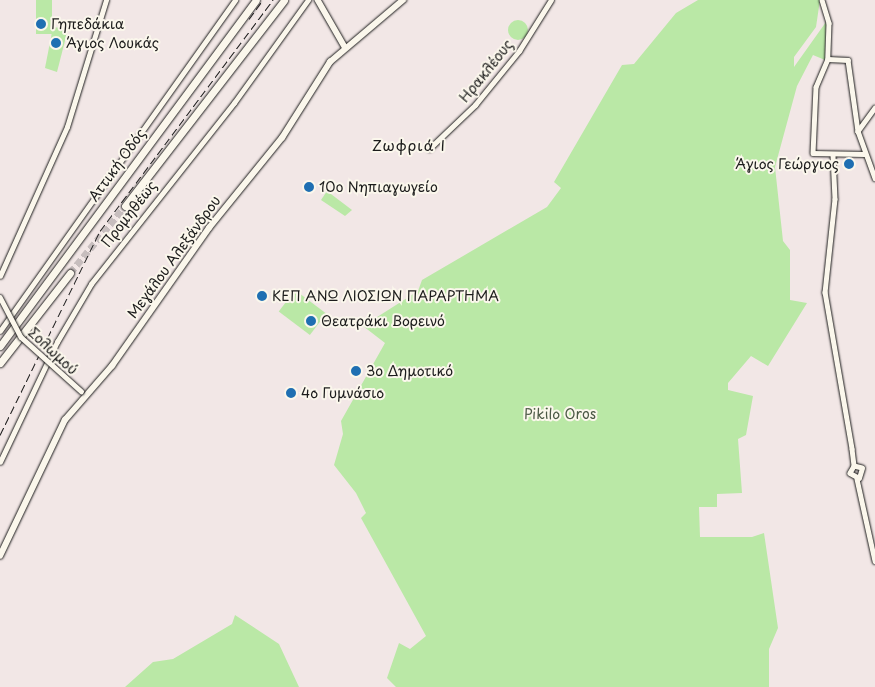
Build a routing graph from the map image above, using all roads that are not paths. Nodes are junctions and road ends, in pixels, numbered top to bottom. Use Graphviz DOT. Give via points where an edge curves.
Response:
graph roads {
  1 [pos="106,0"];
  2 [pos="235,0"];
  3 [pos="254,0"];
  4 [pos="284,0"];
  5 [pos="290,0"];
  6 [pos="308,0"];
  7 [pos="403,0"];
  8 [pos="551,0"];
  9 [pos="822,0"];
  10 [pos="320,2"];
  11 [pos="270,17"];
  12 [pos="345,47"];
  13 [pos="828,59"];
  14 [pos="875,108"];
  15 [pos="858,131"];
  16 [pos="429,149"];
  17 [pos="864,154"];
  18 [pos="833,155"];
  19 [pos="875,178"];
  20 [pos="125,206"];
  21 [pos="0,273"];
  22 [pos="70,273"];
  23 [pos="0,297"];
  24 [pos="0,330"];
  25 [pos="0,346"];
  26 [pos="0,363"];
  27 [pos="86,397"];
  28 [pos="0,462"];
  29 [pos="854,466"];
  30 [pos="857,479"];
  31 [pos="0,556"];
  32 [pos="875,561"];
  1 -- 21 [label="street" via="67,127"];
  2 -- 24 [label="street" via="162,107"];
  3 -- 25 [label="highway, Αττική Οδός"];
  4 -- 11 [label="highway"];
  5 -- 11 [label="highway"];
  6 -- 28 [label="street, Προμηθέως" via="234,103 92,282 57,342"];
  7 -- 12 [label="main road, Μεγάλου Αλεξάνδρου"];
  8 -- 16 [label="street, Ηρακλέους" via="519,51 475,105"];
  9 -- 13 [label="street" via="829,23"];
  10 -- 12 [label="main road"];
  11 -- 20 [label="highway"];
  12 -- 27 [label="main road, Μεγάλου Αλεξάνδρου" via="321,72 282,138 220,212"];
  13 -- 15 [label="street" via="848,60"];
  13 -- 18 [label="street" via="816,87 813,153"];
  14 -- 15 [label="street"];
  15 -- 17 [label="street"];
  17 -- 18 [label="street"];
  17 -- 19 [label="street"];
  18 -- 29 [label="street" via="835,199 825,292"];
  22 -- 26 [label="highway"];
  23 -- 27 [label="street, Σολωμού, bridge" via="21,337"];
  27 -- 31 [label="main road, Μεγάλου Αλεξάνδρου" via="53,440"];
  29 -- 30 [label="street" via="850,473"];
  29 -- 30 [label="street" via="863,471"];
  30 -- 32 [label="street"];
}
